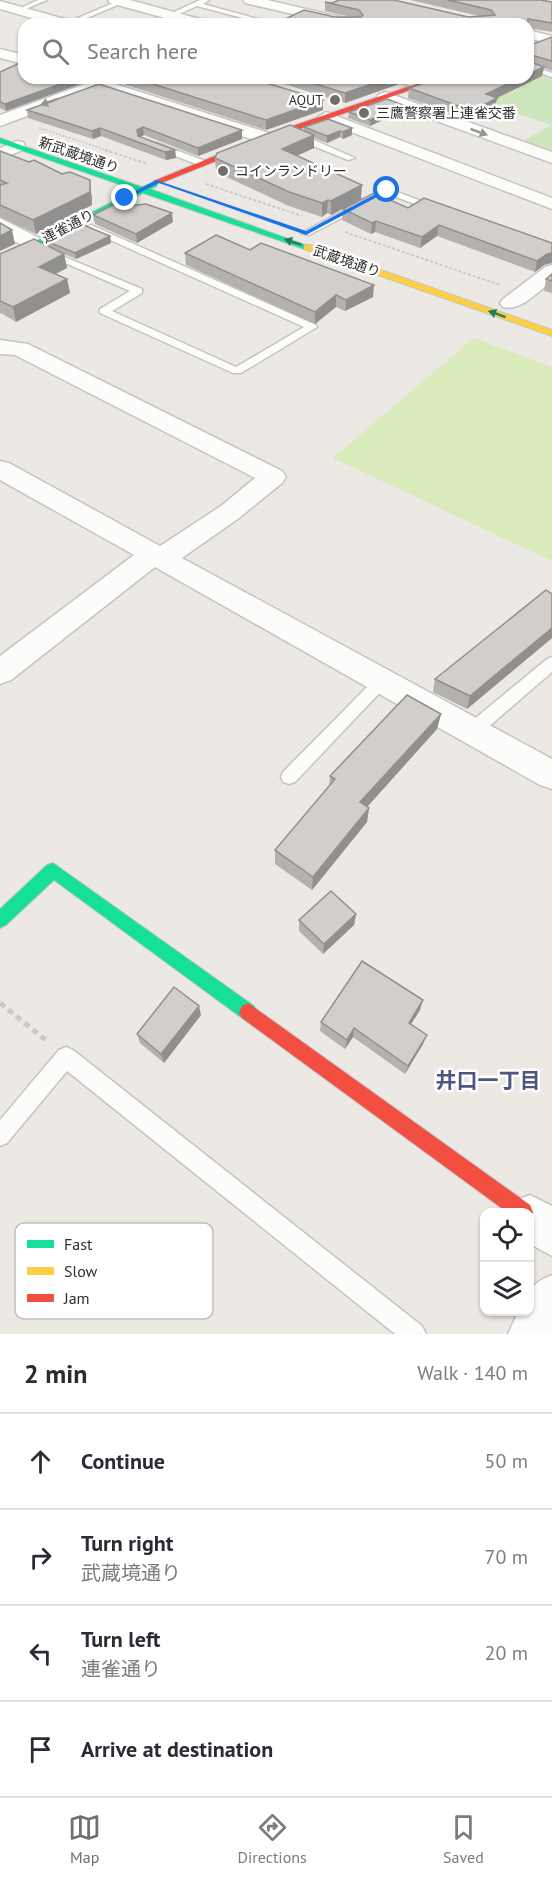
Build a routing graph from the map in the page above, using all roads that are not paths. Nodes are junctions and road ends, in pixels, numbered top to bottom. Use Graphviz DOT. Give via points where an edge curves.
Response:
graph roads {
  1 [pos="44,0"];
  2 [pos="206,0"];
  3 [pos="250,0"];
  4 [pos="121,1"];
  5 [pos="196,4"];
  6 [pos="0,5"];
  7 [pos="336,6"];
  8 [pos="18,10"];
  9 [pos="309,14"];
  10 [pos="171,15"];
  11 [pos="46,18"];
  12 [pos="81,18"];
  13 [pos="164,18"];
  14 [pos="181,18"];
  15 [pos="250,18"];
  16 [pos="297,18"];
  17 [pos="327,18"];
  18 [pos="534,36"];
  19 [pos="551,40"];
  20 [pos="534,46"];
  21 [pos="0,53"];
  22 [pos="18,58"];
  23 [pos="534,70"];
  24 [pos="552,75"];
  25 [pos="98,84"];
  26 [pos="114,84"];
  27 [pos="422,84"];
  28 [pos="385,97"];
  29 [pos="326,110"];
  30 [pos="345,110"];
  31 [pos="0,121"];
  32 [pos="0,128"];
  33 [pos="286,131"];
  34 [pos="267,138"];
  35 [pos="0,140"];
  36 [pos="143,140"];
  37 [pos="17,146"];
  38 [pos="0,154"];
  39 [pos="351,158"];
  40 [pos="552,158"];
  41 [pos="202,163"];
  42 [pos="158,181"];
  43 [pos="141,189"];
  44 [pos="552,204"];
  45 [pos="442,211"];
  46 [pos="77,222"];
  47 [pos="0,224"];
  48 [pos="306,233"];
  49 [pos="32,244"];
  50 [pos="3,258"];
  51 [pos="552,271"];
  52 [pos="510,296"];
  53 [pos="535,312"];
  54 [pos="552,333"];
  55 [pos="0,347"];
  56 [pos="0,469"];
  57 [pos="158,556"];
  58 [pos="552,663"];
  59 [pos="0,672"];
  60 [pos="382,681"];
  61 [pos="472,731"];
  62 [pos="552,775"];
  63 [pos="289,777"];
  64 [pos="0,920"];
  65 [pos="0,1136"];
  66 [pos="518,1208"];
  67 [pos="534,1220"];
  68 [pos="552,1234"];
  69 [pos="552,1298"];
  70 [pos="414,1334"];
  71 [pos="531,1334"];
  1 -- 8 [label="lane"];
  2 -- 5 [label="lane"];
  3 -- 9 [label="street"];
  4 -- 10 [label="street"];
  4 -- 12 [label="lane"];
  5 -- 10 [label="lane"];
  5 -- 15 [label="lane"];
  6 -- 8 [label="street"];
  7 -- 9 [label="street"];
  8 -- 11 [label="street"];
  9 -- 16 [label="street"];
  9 -- 17 [label="street"];
  10 -- 13 [label="lane"];
  10 -- 14 [label="street"];
  18 -- 19 [label="street"];
  19 -- 20 [label="main road"];
  21 -- 22 [label="street"];
  23 -- 24 [label="lane"];
  25 -- 31 [label="street, one-way"];
  26 -- 34 [label="street"];
  27 -- 28 [label="main road"];
  28 -- 30 [label="main road"];
  28 -- 40 [label="street, one-way"];
  29 -- 30 [label="street"];
  29 -- 33 [label="main road, 連雀通り"];
  29 -- 44 [label="street"];
  32 -- 42 [label="main road, 新武蔵境通り"];
  33 -- 34 [label="main road, 連雀通り"];
  33 -- 39 [label="lane"];
  34 -- 41 [label="main road, 連雀通り"];
  35 -- 37 [label="main road, 新武蔵境通り"];
  36 -- 41 [label="lane"];
  37 -- 38 [label="street"];
  37 -- 43 [label="main road, 新武蔵境通り"];
  41 -- 42 [label="main road, 連雀通り"];
  42 -- 43 [label="main road, 連雀通り"];
  42 -- 48 [label="main road, 武蔵境通り"];
  43 -- 46 [label="main road, 連雀通り"];
  54 -- 43 [label="main road, 武蔵境通り, one-way"];
  45 -- 48 [label="lane" via="387,190"];
  46 -- 49 [label="main road, 連雀通り"];
  46 -- 49 [label="lane" via="312,327 237,371 104,311 138,291"];
  47 -- 49 [label="street"];
  48 -- 52 [label="main road, 武蔵境通り"];
  49 -- 50 [label="main road, 連雀通り"];
  51 -- 52 [label="street"];
  52 -- 53 [label="main road, 武蔵境通り"];
  55 -- 57 [label="street" via="20,350 273,477 230,513"];
  56 -- 57 [label="street"];
  57 -- 59 [label="street"];
  57 -- 60 [label="street"];
  58 -- 61 [label="lane"];
  60 -- 61 [label="street"];
  60 -- 63 [label="lane"];
  61 -- 62 [label="street"];
  64 -- 66 [label="main road" via="53,870"];
  65 -- 70 [label="lane" via="66,1057"];
  67 -- 68 [label="street"];
  69 -- 71 [label="street"];
}
